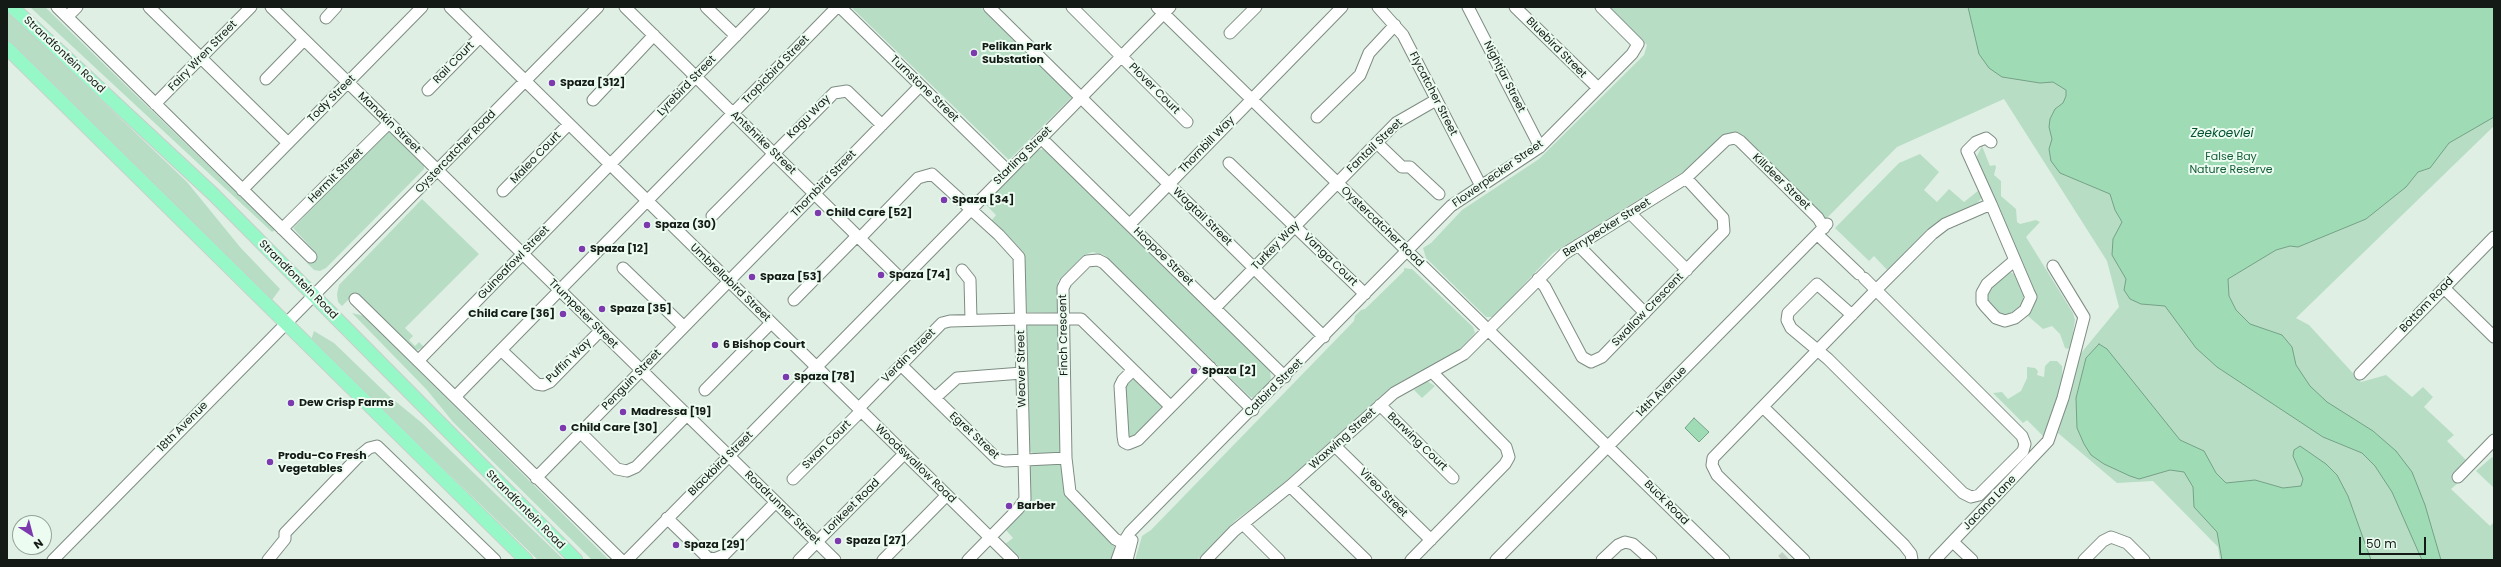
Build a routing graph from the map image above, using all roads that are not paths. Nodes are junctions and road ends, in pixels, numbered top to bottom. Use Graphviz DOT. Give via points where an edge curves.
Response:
graph roads {
  1 [pos="12,7"];
  2 [pos="57,7"];
  3 [pos="77,7"];
  4 [pos="149,7"];
  5 [pos="251,7"];
  6 [pos="271,7"];
  7 [pos="336,7"];
  8 [pos="422,7"];
  9 [pos="450,7"];
  10 [pos="598,7"];
  11 [pos="625,7"];
  12 [pos="706,7"];
  13 [pos="764,7"];
  14 [pos="839,7"];
  15 [pos="1072,7"];
  16 [pos="1256,7"];
  17 [pos="1342,7"];
  18 [pos="1378,7"];
  19 [pos="1468,7"];
  20 [pos="1515,7"];
  21 [pos="1601,7"];
  22 [pos="994,9"];
  23 [pos="1164,9"];
  24 [pos="67,17"];
  25 [pos="326,18"];
  26 [pos="1395,25"];
  27 [pos="1230,33"];
  28 [pos="654,35"];
  29 [pos="736,36"];
  30 [pos="480,37"];
  31 [pos="304,40"];
  32 [pos="7,48"];
  33 [pos="1121,56"];
  34 [pos="201,58"];
  35 [pos="696,77"];
  36 [pos="266,79"];
  37 [pos="525,81"];
  38 [pos="348,83"];
  39 [pos="920,86"];
  40 [pos="1598,88"];
  41 [pos="428,90"];
  42 [pos="1080,98"];
  43 [pos="592,100"];
  44 [pos="1251,100"];
  45 [pos="1436,100"];
  46 [pos="155,104"];
  47 [pos="733,114"];
  48 [pos="1317,117"];
  49 [pos="1187,122"];
  50 [pos="389,123"];
  51 [pos="568,124"];
  52 [pos="882,125"];
  53 [pos="1042,138"];
  54 [pos="1735,138"];
  55 [pos="1991,142"];
  56 [pos="288,143"];
  57 [pos="1377,143"];
  58 [pos="1540,147"];
  59 [pos="773,152"];
  60 [pos="1228,163"];
  61 [pos="610,165"];
  62 [pos="439,170"];
  63 [pos="1008,171"];
  64 [pos="1686,178"];
  65 [pos="1169,184"];
  66 [pos="1337,184"];
  67 [pos="1481,186"];
  68 [pos="242,190"];
  69 [pos="503,191"];
  70 [pos="815,194"];
  71 [pos="1439,194"];
  72 [pos="647,202"];
  73 [pos="1991,204"];
  74 [pos="970,209"];
  75 [pos="1630,213"];
  76 [pos="712,216"];
  77 [pos="1130,224"];
  78 [pos="1295,226"];
  79 [pos="282,229"];
  80 [pos="1823,229"];
  81 [pos="858,237"];
  82 [pos="2494,237"];
  83 [pos="1578,245"];
  84 [pos="1407,251"];
  85 [pos="523,255"];
  86 [pos="310,257"];
  87 [pos="2015,260"];
  88 [pos="2053,266"];
  89 [pos="623,268"];
  90 [pos="1254,268"];
  91 [pos="962,270"];
  92 [pos="1687,270"];
  93 [pos="1538,279"];
  94 [pos="902,280"];
  95 [pos="728,282"];
  96 [pos="2444,288"];
  97 [pos="560,290"];
  98 [pos="1876,290"];
  99 [pos="1365,294"];
  100 [pos="314,296"];
  101 [pos="355,298"];
  102 [pos="794,300"];
  103 [pos="1215,308"];
  104 [pos="1645,313"];
  105 [pos="1852,315"];
  106 [pos="1022,319"];
  107 [pos="1065,319"];
  108 [pos="971,320"];
  109 [pos="771,323"];
  110 [pos="285,324"];
  111 [pos="684,327"];
  112 [pos="1488,330"];
  113 [pos="600,331"];
  114 [pos="1324,337"];
  115 [pos="2494,337"];
  116 [pos="501,350"];
  117 [pos="1816,351"];
  118 [pos="418,361"];
  119 [pos="901,365"];
  120 [pos="1210,367"];
  121 [pos="816,368"];
  122 [pos="642,370"];
  123 [pos="1133,370"];
  124 [pos="1433,373"];
  125 [pos="1022,374"];
  126 [pos="2360,374"];
  127 [pos="1285,377"];
  128 [pos="705,390"];
  129 [pos="455,397"];
  130 [pos="935,398"];
  131 [pos="1170,406"];
  132 [pos="1380,406"];
  133 [pos="1763,407"];
  134 [pos="859,410"];
  135 [pos="1253,410"];
  136 [pos="687,414"];
  137 [pos="581,433"];
  138 [pos="2494,440"];
  139 [pos="1336,446"];
  140 [pos="1608,446"];
  141 [pos="904,454"];
  142 [pos="729,456"];
  143 [pos="1066,458"];
  144 [pos="1024,459"];
  145 [pos="2458,477"];
  146 [pos="536,478"];
  147 [pos="1453,478"];
  148 [pos="793,479"];
  149 [pos="1290,486"];
  150 [pos="947,495"];
  151 [pos="776,502"];
  152 [pos="667,518"];
  153 [pos="1243,524"];
  154 [pos="990,538"];
  155 [pos="1431,540"];
  156 [pos="817,542"];
  157 [pos="1953,542"];
  158 [pos="1126,544"];
  159 [pos="53,560"];
  160 [pos="268,560"];
  161 [pos="495,560"];
  162 [pos="526,560"];
  163 [pos="576,560"];
  164 [pos="621,560"];
  165 [pos="627,560"];
  166 [pos="799,560"];
  167 [pos="835,560"];
  168 [pos="883,560"];
  169 [pos="968,560"];
  170 [pos="1013,560"];
  171 [pos="1117,560"];
  172 [pos="1127,560"];
  173 [pos="1206,560"];
  174 [pos="1279,560"];
  175 [pos="1366,560"];
  176 [pos="1411,560"];
  177 [pos="1496,560"];
  178 [pos="1602,560"];
  179 [pos="1651,560"];
  180 [pos="1724,560"];
  181 [pos="1804,560"];
  182 [pos="1912,560"];
  183 [pos="1935,560"];
  184 [pos="1972,560"];
  185 [pos="2084,560"];
  186 [pos="2144,560"];
  1 -- 100 [label="main road, Strandfontein Road" via="213,194"];
  2 -- 24 [label="street"];
  3 -- 24 [label="street"];
  4 -- 34 [label="street"];
  5 -- 34 [label="street, Fairy Wren Street"];
  6 -- 31 [label="street, Manakin Street"];
  7 -- 25 [label="street"];
  8 -- 38 [label="street, Tody Street"];
  9 -- 30 [label="street, Umbrellabird Street"];
  10 -- 37 [label="street, Oystercatcher Road"];
  11 -- 28 [label="street, Antshrike Street"];
  12 -- 29 [label="street"];
  13 -- 29 [label="street, Lyrebird Street"];
  14 -- 39 [label="street, Turnstone Street"];
  14 -- 47 [label="street, Tropicbird Street"];
  15 -- 33 [label="street, Plover Court"];
  16 -- 27 [label="street"];
  17 -- 44 [label="street, Thornbill Way"];
  18 -- 26 [label="street, Flycatcher Street"];
  19 -- 58 [label="street, Nightjar Street"];
  20 -- 40 [label="street, Bluebird Street"];
  21 -- 40 [label="street, Flowerpecker Street" via="1638,44 1632,54"];
  22 -- 42 [label="street, Wagtail Street"];
  23 -- 33 [label="street, Starling Street"];
  23 -- 44 [label="street, Oystercatcher Road"];
  24 -- 46 [label="street"];
  26 -- 45 [label="street, Flycatcher Street" via="1403,35"];
  26 -- 48 [label="street" via="1369,53 1360,74"];
  28 -- 35 [label="street, Antshrike Street"];
  28 -- 43 [label="street"];
  29 -- 35 [label="street, Lyrebird Street"];
  30 -- 37 [label="street, Umbrellabird Street"];
  30 -- 41 [label="street, Rail Court"];
  31 -- 36 [label="street"];
  31 -- 38 [label="street, Manakin Street"];
  32 -- 110 [label="main road"];
  33 -- 42 [label="street, Starling Street"];
  33 -- 49 [label="street, Plover Court"];
  34 -- 46 [label="street, Fairy Wren Street"];
  34 -- 56 [label="street"];
  35 -- 47 [label="street, Antshrike Street"];
  35 -- 61 [label="street, Lyrebird Street"];
  37 -- 51 [label="street, Umbrellabird Street"];
  37 -- 62 [label="street, Oystercatcher Road"];
  38 -- 50 [label="street, Manakin Street"];
  38 -- 56 [label="street, Tody Street"];
  39 -- 52 [label="street, Thornbird Street"];
  39 -- 63 [label="street, Turnstone Street"];
  40 -- 58 [label="street, Flowerpecker Street"];
  42 -- 53 [label="street, Starling Street"];
  42 -- 65 [label="street, Wagtail Street"];
  44 -- 65 [label="street, Thornbill Way"];
  44 -- 66 [label="street, Oystercatcher Road"];
  45 -- 57 [label="street, Fantail Street" via="1396,123"];
  45 -- 67 [label="street, Flycatcher Street"];
  46 -- 68 [label="street"];
  47 -- 59 [label="street, Antshrike Street"];
  47 -- 72 [label="street, Tropicbird Street"];
  50 -- 62 [label="street, Manakin Street"];
  50 -- 79 [label="street, Hermit Street"];
  51 -- 61 [label="street, Umbrellabird Street"];
  51 -- 69 [label="street, Maleo Court"];
  52 -- 59 [label="street, Kagu Way" via="852,94 838,91"];
  52 -- 70 [label="street, Thornbird Street"];
  53 -- 63 [label="street, Starling Street"];
  53 -- 77 [label="street, Hoopoe Street"];
  54 -- 64 [label="street, Berrypecker Street" via="1726,140"];
  54 -- 80 [label="street, Killdeer Street" via="1818,218"];
  55 -- 73 [label="street" via="1986,138 1963,152"];
  56 -- 68 [label="street, Tody Street"];
  57 -- 66 [label="street, Fantail Street"];
  57 -- 71 [label="street" via="1402,167 1410,167"];
  58 -- 67 [label="street, Flowerpecker Street"];
  59 -- 70 [label="street, Antshrike Street"];
  59 -- 76 [label="street"];
  60 -- 78 [label="street, Vanga Court"];
  61 -- 72 [label="street, Umbrellabird Street"];
  61 -- 85 [label="street, Guineafowl Street"];
  62 -- 85 [label="street, Trumpeter Street"];
  62 -- 100 [label="street, Oystercatcher Road"];
  63 -- 74 [label="street, Starling Street"];
  64 -- 75 [label="street, Berrypecker Street"];
  64 -- 92 [label="street, Swallow Crescent" via="1723,218 1725,226 1721,235"];
  65 -- 77 [label="street, Thornbill Way"];
  65 -- 90 [label="street, Wagtail Street"];
  66 -- 78 [label="street, Turkey Way"];
  66 -- 84 [label="street, Oystercatcher Road"];
  67 -- 84 [label="street, Flowerpecker Street" via="1451,206"];
  68 -- 79 [label="street"];
  70 -- 81 [label="street, Antshrike Street"];
  70 -- 95 [label="street, Thornbird Street"];
  72 -- 95 [label="street, Umbrellabird Street"];
  72 -- 97 [label="street, Tropicbird Street"];
  73 -- 87 [label="street"];
  73 -- 98 [label="street" via="1945,224"];
  74 -- 81 [label="street, Weaver Street" via="938,179 928,174 918,178"];
  74 -- 94 [label="street, Starling Street"];
  74 -- 106 [label="street, Weaver Street" via="1019,257"];
  75 -- 83 [label="street, Berrypecker Street"];
  75 -- 92 [label="street"];
  77 -- 103 [label="street, Hoopoe Street"];
  78 -- 90 [label="street, Turkey Way"];
  78 -- 99 [label="street, Vanga Court"];
  79 -- 86 [label="street"];
  80 -- 98 [label="street, Killdeer Street" via="1861,276"];
  80 -- 140 [label="street, 14th Avenue"];
  81 -- 94 [label="street, Antshrike Street"];
  81 -- 102 [label="street"];
  82 -- 96 [label="street, Bottom Road"];
  83 -- 93 [label="street, Berrypecker Street" via="1564,254"];
  83 -- 104 [label="street"];
  84 -- 99 [label="street, Catbird Street"];
  84 -- 112 [label="street, Oystercatcher Road"];
  85 -- 97 [label="street, Trumpeter Street"];
  85 -- 118 [label="street, Guineafowl Street"];
  87 -- 87 [label="street" via="1987,284 1982,293 1982,302 1985,306 1996,318 2005,321 2015,318 2025,310 2030,301"];
  88 -- 157 [label="street, Jacana Lane" via="2084,317 2063,398 2045,446"];
  89 -- 111 [label="street"];
  90 -- 103 [label="street, Turkey Way"];
  90 -- 114 [label="street, Wagtail Street"];
  91 -- 108 [label="street" via="970,280"];
  92 -- 104 [label="street, Swallow Crescent"];
  93 -- 104 [label="street, Swallow Crescent" via="1545,287 1582,357 1588,361 1595,362 1602,357"];
  93 -- 112 [label="street, Berrypecker Street"];
  94 -- 121 [label="street, Starling Street"];
  95 -- 109 [label="street, Umbrellabird Street"];
  95 -- 111 [label="street, Penguin Street"];
  96 -- 115 [label="street"];
  96 -- 126 [label="street, Bottom Road"];
  97 -- 113 [label="street, Trumpeter Street"];
  97 -- 116 [label="street, Tropicbird Street"];
  98 -- 105 [label="street"];
  98 -- 117 [label="street, Killdeer Street" via="2022,436 2025,444 2021,454 1979,495 1967,495 1828,359"];
  99 -- 114 [label="street, Catbird Street"];
  100 -- 110 [label="street, 18th Avenue"];
  100 -- 163 [label="main road, Strandfontein Road"];
  101 -- 118 [label="street"];
  103 -- 127 [label="street, Hoopoe Street"];
  105 -- 117 [label="street"];
  105 -- 117 [label="street, Killdeer Street" via="1820,284 1813,286 1788,313 1787,320 1791,328"];
  106 -- 107 [label="street, Verdin Street"];
  106 -- 108 [label="street, Verdin Street"];
  106 -- 125 [label="street, Weaver Street"];
  107 -- 120 [label="street, Finch Crescent" via="1063,288 1066,282 1087,261 1098,260"];
  107 -- 123 [label="street, Verdin Street" via="1084,321"];
  107 -- 143 [label="street, Finch Crescent"];
  108 -- 119 [label="street, Verdin Street" via="942,323"];
  109 -- 121 [label="street, Umbrellabird Street"];
  109 -- 128 [label="street"];
  110 -- 159 [label="street, 18th Avenue"];
  110 -- 162 [label="main road"];
  111 -- 122 [label="street, Penguin Street"];
  112 -- 124 [label="street, Waxwing Street" via="1464,354"];
  112 -- 140 [label="street, Oystercatcher Road"];
  113 -- 116 [label="street, Puffin Way" via="543,386 537,384"];
  113 -- 122 [label="street, Trumpeter Street"];
  114 -- 127 [label="street, Catbird Street"];
  116 -- 129 [label="street, Tropicbird Street"];
  117 -- 133 [label="street"];
  118 -- 129 [label="street"];
  119 -- 130 [label="street, Egret Street"];
  119 -- 134 [label="street, Verdin Street"];
  120 -- 131 [label="street"];
  120 -- 135 [label="street, Finch Crescent"];
  121 -- 134 [label="street, Woodswallow Road"];
  121 -- 142 [label="street, Blackbird Street"];
  122 -- 136 [label="street, Trumpeter Street"];
  122 -- 137 [label="street, Penguin Street"];
  123 -- 131 [label="street, Verdin Street"];
  123 -- 131 [label="street" via="1120,386 1124,442 1130,444 1138,440"];
  124 -- 132 [label="street, Waxwing Street" via="1400,388"];
  124 -- 155 [label="street" via="1506,447 1509,454 1505,464"];
  125 -- 130 [label="street" via="957,378"];
  125 -- 144 [label="street, Weaver Street"];
  127 -- 135 [label="street, Catbird Street"];
  129 -- 146 [label="street"];
  130 -- 144 [label="street, Egret Street" via="997,459"];
  132 -- 139 [label="street, Waxwing Street"];
  132 -- 147 [label="street, Barwing Court"];
  133 -- 181 [label="street" via="1720,450 1713,458 1712,465 1717,475 1789,552"];
  133 -- 182 [label="street" via="1904,545"];
  134 -- 141 [label="street, Woodswallow Road"];
  134 -- 148 [label="street, Swan Court"];
  135 -- 158 [label="street, Catbird Street" via="1140,523"];
  136 -- 137 [label="street" via="636,466 627,471 617,469"];
  136 -- 142 [label="street, Trumpeter Street"];
  137 -- 146 [label="street, Penguin Street"];
  138 -- 145 [label="street"];
  139 -- 149 [label="street, Waxwing Street"];
  139 -- 155 [label="street, Vireo Street"];
  140 -- 177 [label="street, 14th Avenue"];
  140 -- 180 [label="street, Buck Road"];
  141 -- 150 [label="street, Woodswallow Road"];
  141 -- 156 [label="street, Lorikeet Road"];
  142 -- 151 [label="street, Roadrunner Street"];
  142 -- 152 [label="street, Blackbird Street"];
  143 -- 144 [label="street, Egret Street"];
  143 -- 158 [label="street, Finch Crescent" via="1070,492 1073,497 1115,539"];
  144 -- 154 [label="street, Weaver Street" via="1025,499"];
  146 -- 164 [label="street"];
  149 -- 153 [label="street, Waxwing Street"];
  149 -- 175 [label="street"];
  150 -- 154 [label="street, Woodswallow Road"];
  150 -- 168 [label="street"];
  151 -- 152 [label="street" via="724,555 714,559 707,557"];
  151 -- 156 [label="street, Roadrunner Street"];
  152 -- 165 [label="street, Blackbird Street"];
  153 -- 173 [label="street, Waxwing Street"];
  153 -- 174 [label="street"];
  154 -- 169 [label="street, Weaver Street"];
  154 -- 170 [label="street, Woodswallow Road"];
  155 -- 176 [label="street"];
  156 -- 166 [label="street, Lorikeet Road"];
  156 -- 167 [label="street, Roadrunner Street"];
  157 -- 183 [label="street, Jacana Lane"];
  157 -- 184 [label="street"];
  158 -- 171 [label="street, Catbird Street"];
  158 -- 172 [label="street, Catbird Street"];
  160 -- 161 [label="street" via="285,539 285,533 358,458 369,448 377,446"];
  178 -- 179 [label="street" via="1625,542 1633,544"];
  185 -- 186 [label="street" via="2103,541 2111,537 2127,543"];
}
